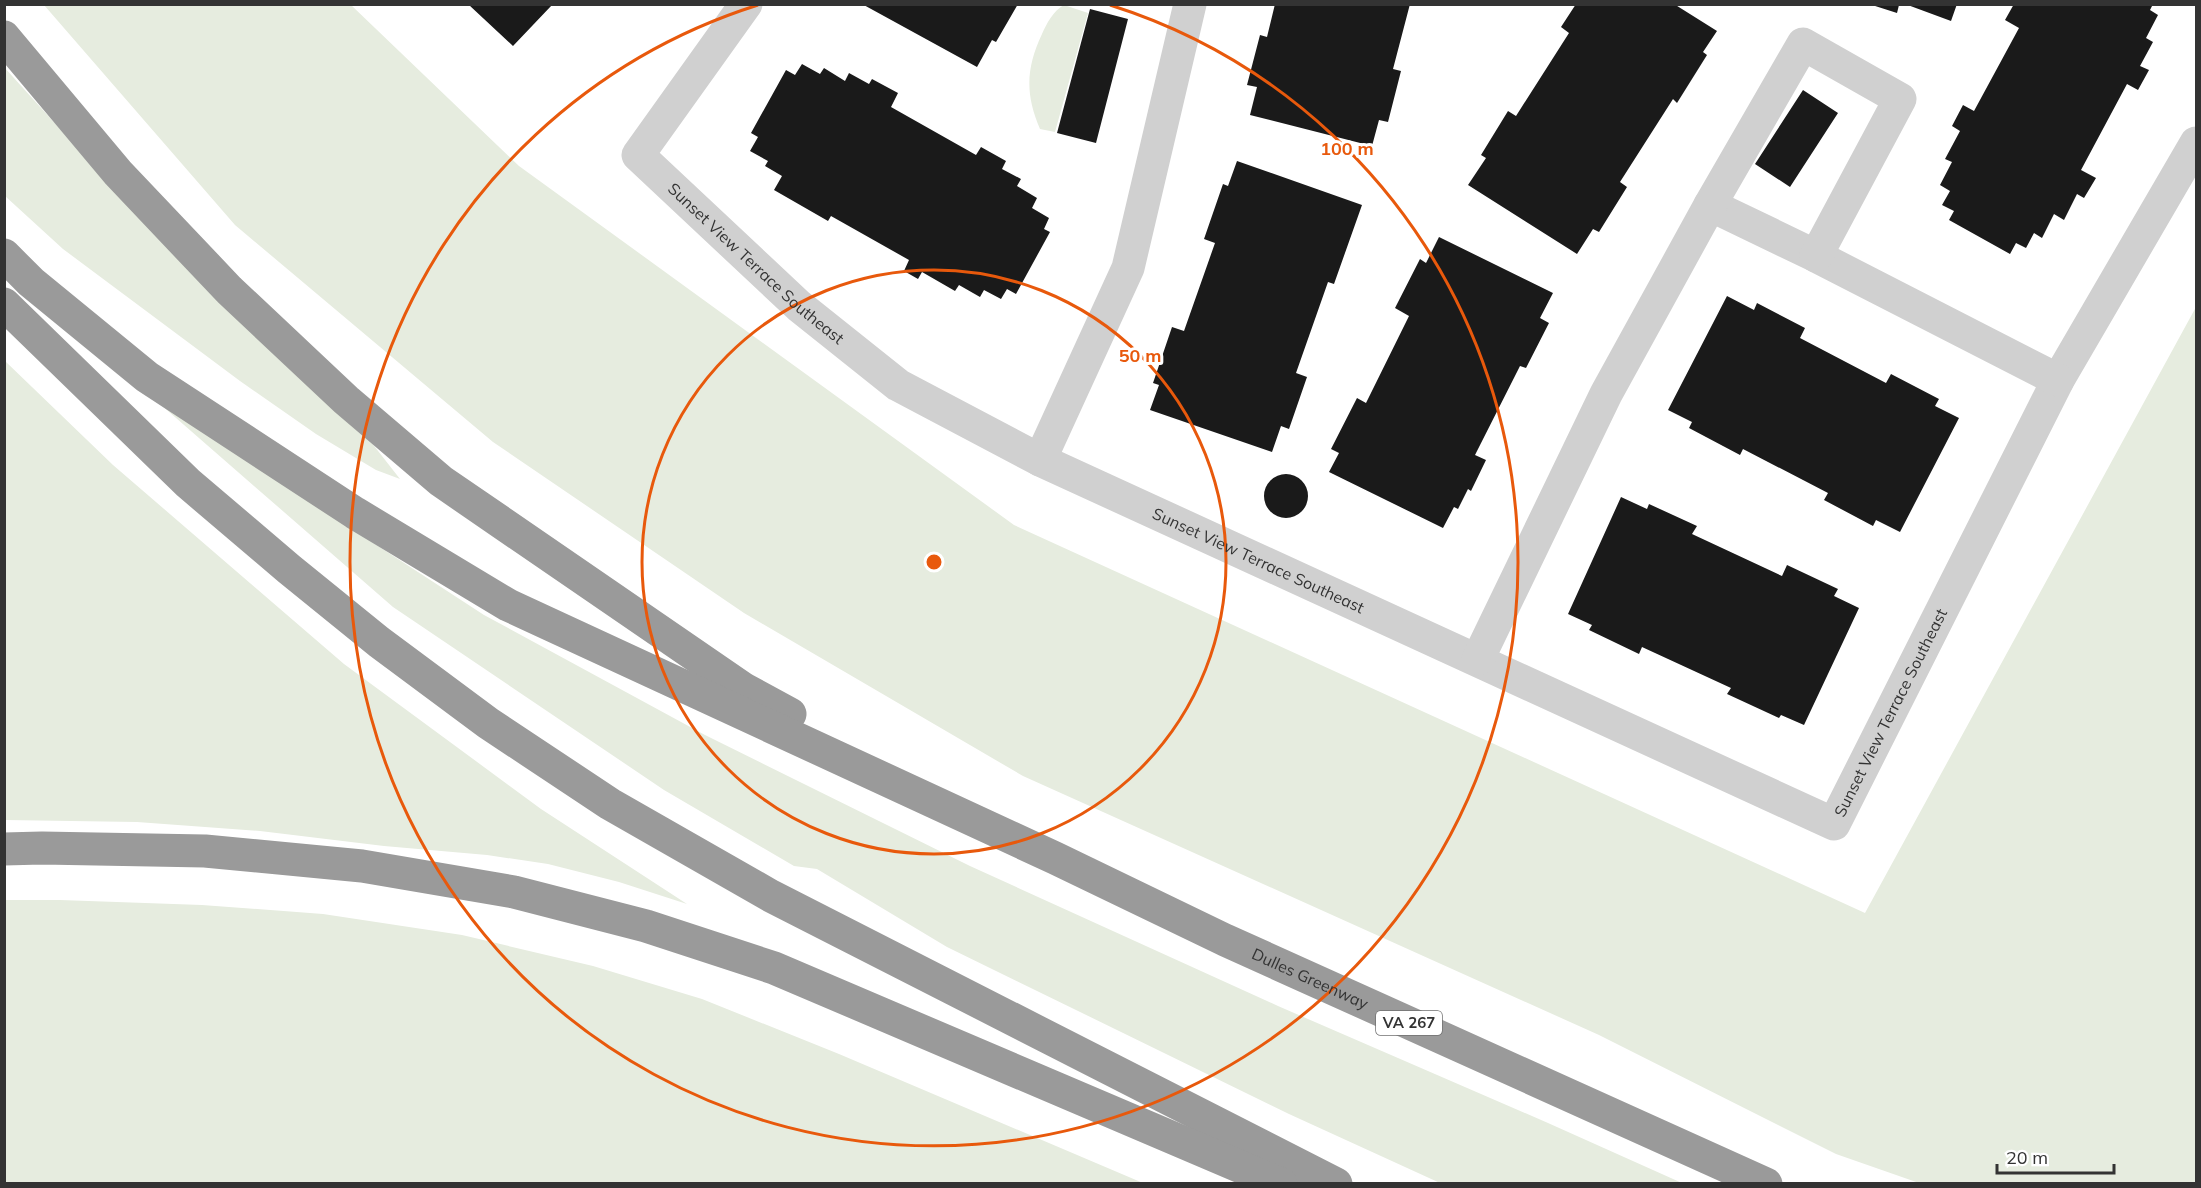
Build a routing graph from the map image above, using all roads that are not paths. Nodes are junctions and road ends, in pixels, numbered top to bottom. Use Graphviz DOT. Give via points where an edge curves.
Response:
graph roads {
  1 [pos="746,4"];
  2 [pos="1190,4"];
  3 [pos="4,37"];
  4 [pos="2196,143"];
  5 [pos="1710,205"];
  6 [pos="4,255"];
  7 [pos="1816,256"];
  8 [pos="4,304"];
  9 [pos="2058,380"];
  10 [pos="1040,460"];
  11 [pos="1478,659"];
  12 [pos="4,849"];
  13 [pos="1055,858"];
  14 [pos="1281,1184"];
  15 [pos="1336,1184"];
  16 [pos="1766,1184"];
  1 -- 10 [label="street, Sunset View Terrace Southeast" via="638,155 799,306 898,385"];
  2 -- 10 [label="street" via="1128,267"];
  3 -- 13 [label="highway" via="118,173 229,290 346,400 441,481 744,689"];
  4 -- 9 [label="street, Sunset View Terrace Southeast"];
  5 -- 7 [label="street"];
  5 -- 7 [label="street" via="1803,44 1900,99"];
  5 -- 11 [label="street" via="1606,394"];
  6 -- 13 [label="highway" via="31,282 147,377 355,513 508,605"];
  7 -- 9 [label="street"];
  8 -- 15 [label="highway" via="188,483 289,569 488,723 610,804 771,896"];
  9 -- 11 [label="street, Sunset View Terrace Southeast" via="1834,824"];
  10 -- 11 [label="street, Sunset View Terrace Southeast"];
  12 -- 14 [label="highway" via="204,851 362,866 514,892 646,926 774,968"];
  13 -- 16 [label="highway, Dulles Greenway / VA 267" via="1225,940"];
}
